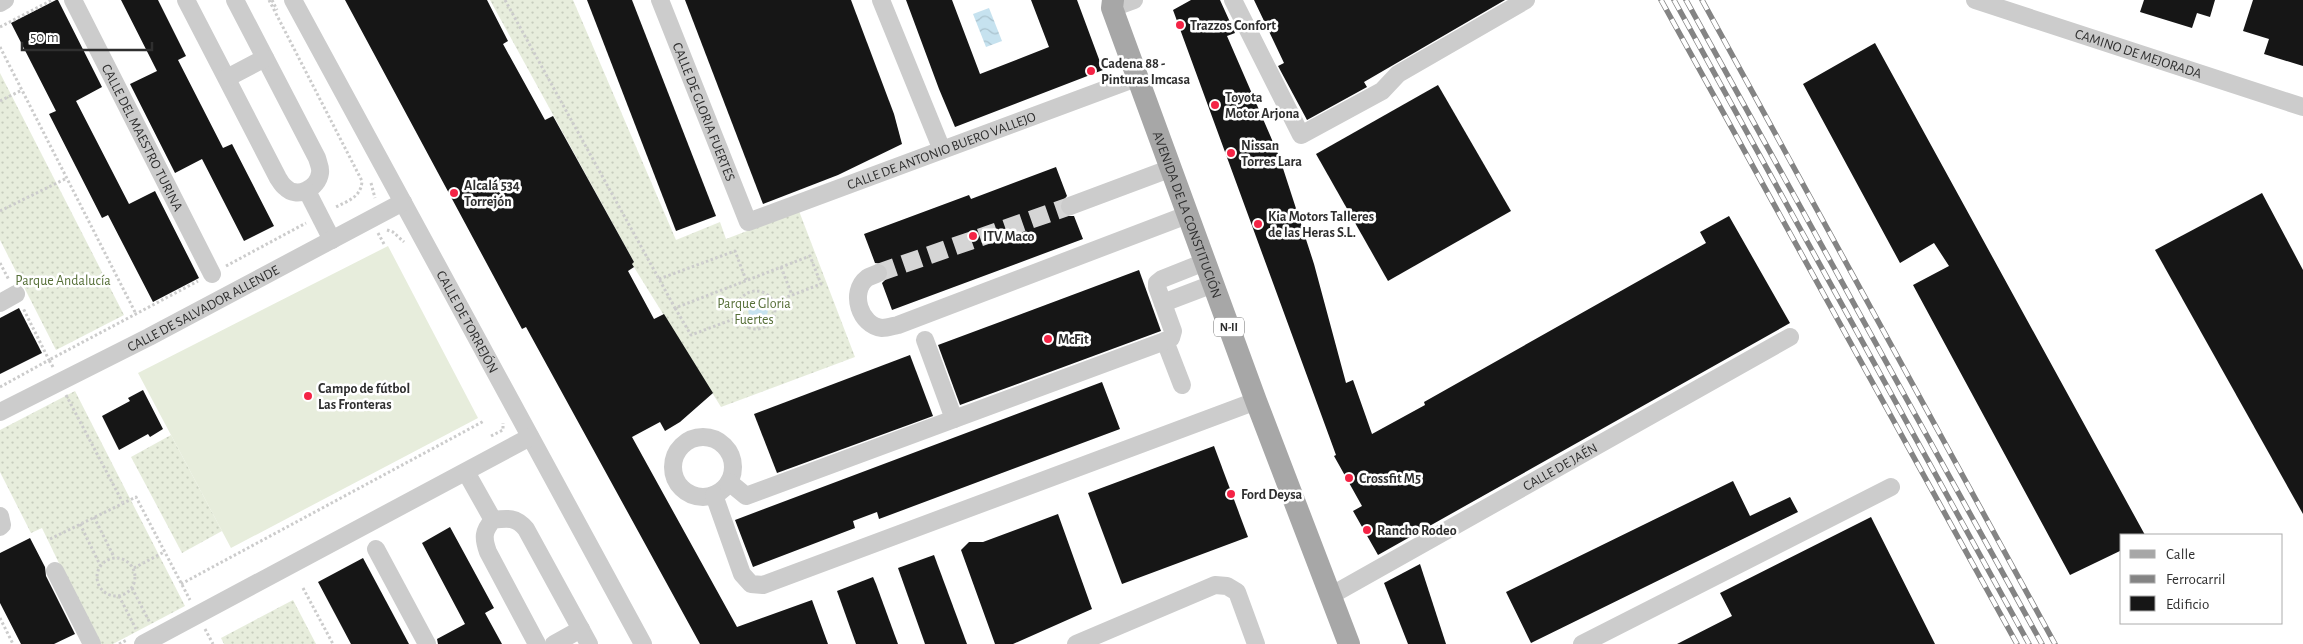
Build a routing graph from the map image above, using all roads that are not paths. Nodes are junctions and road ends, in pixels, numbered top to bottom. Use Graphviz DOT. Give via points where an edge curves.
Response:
graph roads {
  1 [pos="5,0"];
  2 [pos="73,0"];
  3 [pos="186,0"];
  4 [pos="236,0"];
  5 [pos="293,0"];
  6 [pos="660,0"];
  7 [pos="881,0"];
  8 [pos="1134,0"];
  9 [pos="1233,0"];
  10 [pos="1526,0"];
  11 [pos="1975,0"];
  12 [pos="0,2"];
  13 [pos="1109,3"];
  14 [pos="265,58"];
  15 [pos="227,78"];
  16 [pos="1136,78"];
  17 [pos="2303,107"];
  18 [pos="942,150"];
  19 [pos="1170,169"];
  20 [pos="307,191"];
  21 [pos="403,202"];
  22 [pos="1070,206"];
  23 [pos="1187,215"];
  24 [pos="748,222"];
  25 [pos="332,240"];
  26 [pos="1205,262"];
  27 [pos="878,273"];
  28 [pos="212,274"];
  29 [pos="1213,284"];
  30 [pos="16,294"];
  31 [pos="0,303"];
  32 [pos="1163,303"];
  33 [pos="1790,337"];
  34 [pos="925,340"];
  35 [pos="1165,341"];
  36 [pos="1182,385"];
  37 [pos="1256,401"];
  38 [pos="0,412"];
  39 [pos="954,419"];
  40 [pos="530,437"];
  41 [pos="466,472"];
  42 [pos="729,482"];
  43 [pos="1891,487"];
  44 [pos="714,495"];
  45 [pos="0,516"];
  46 [pos="493,520"];
  47 [pos="0,527"];
  48 [pos="376,549"];
  49 [pos="55,570"];
  50 [pos="1330,596"];
  51 [pos="585,637"];
  52 [pos="141,639"];
  53 [pos="92,644"];
  54 [pos="427,644"];
  55 [pos="537,644"];
  56 [pos="554,644"];
  57 [pos="643,644"];
  58 [pos="1076,644"];
  59 [pos="1256,644"];
  60 [pos="1350,644"];
  61 [pos="1582,644"];
  1 -- 12 [label="street"];
  2 -- 28 [label="street, CALLE DEL MAESTRO TURINA"];
  3 -- 15 [label="street"];
  4 -- 14 [label="street"];
  5 -- 21 [label="street, CALLE DE TORREJÓN"];
  6 -- 24 [label="street, CALLE DE GLORIA FUERTES"];
  7 -- 18 [label="street"];
  8 -- 13 [label="street"];
  9 -- 10 [label="street" via="1301,135 1382,91 1398,74"];
  11 -- 17 [label="street, CAMINO DE MEJORADA"];
  13 -- 16 [label="main road, AVENIDA DE LA CONSTITUCIÓN / N-II"];
  14 -- 15 [label="street"];
  14 -- 20 [label="street" via="317,158 321,171 316,184"];
  15 -- 20 [label="street" via="285,188 295,193"];
  16 -- 18 [label="street, CALLE DE ANTONIO BUERO VALLEJO"];
  16 -- 19 [label="main road, AVENIDA DE LA CONSTITUCIÓN / N-II"];
  18 -- 24 [label="street, CALLE DE ANTONIO BUERO VALLEJO"];
  19 -- 22 [label="street"];
  19 -- 23 [label="main road, AVENIDA DE LA CONSTITUCIÓN / N-II"];
  20 -- 25 [label="street"];
  21 -- 25 [label="street, CALLE DE SALVADOR ALLENDE"];
  21 -- 40 [label="street, CALLE DE TORREJÓN"];
  23 -- 26 [label="main road, AVENIDA DE LA CONSTITUCIÓN / N-II"];
  23 -- 27 [label="street" via="898,325 882,328 869,323 858,300 866,278"];
  25 -- 38 [label="street, CALLE DE SALVADOR ALLENDE"];
  26 -- 29 [label="main road, AVENIDA DE LA CONSTITUCIÓN / N-II"];
  26 -- 32 [label="street" via="1158,282"];
  29 -- 32 [label="street"];
  29 -- 37 [label="main road, AVENIDA DE LA CONSTITUCIÓN / N-II"];
  30 -- 31 [label="street"];
  32 -- 35 [label="street" via="1173,331 1171,338"];
  33 -- 50 [label="street, CALLE DE JAÉN"];
  34 -- 39 [label="street"];
  35 -- 36 [label="street"];
  35 -- 39 [label="street"];
  37 -- 44 [label="street" via="763,585 751,584 742,574"];
  37 -- 50 [label="main road, AVENIDA DE LA CONSTITUCIÓN / N-II"];
  39 -- 42 [label="street" via="746,496"];
  40 -- 41 [label="street"];
  40 -- 57 [label="street, CALLE DE TORREJÓN"];
  41 -- 46 [label="street"];
  41 -- 52 [label="street" via="198,615"];
  42 -- 44 [label="street"];
  42 -- 44 [label="street" via="733,463 725,445 717,439 697,437 680,446 673,465 678,484 694,496"];
  43 -- 61 [label="street"];
  45 -- 47 [label="street"];
  46 -- 51 [label="street" via="519,520"];
  46 -- 55 [label="street" via="486,528 484,540 488,552"];
  48 -- 54 [label="street"];
  49 -- 53 [label="street"];
  50 -- 60 [label="main road, AVENIDA DE LA CONSTITUCIÓN / N-II"];
  51 -- 56 [label="street"];
  58 -- 59 [label="street" via="1215,585 1227,586 1238,592"];
}
